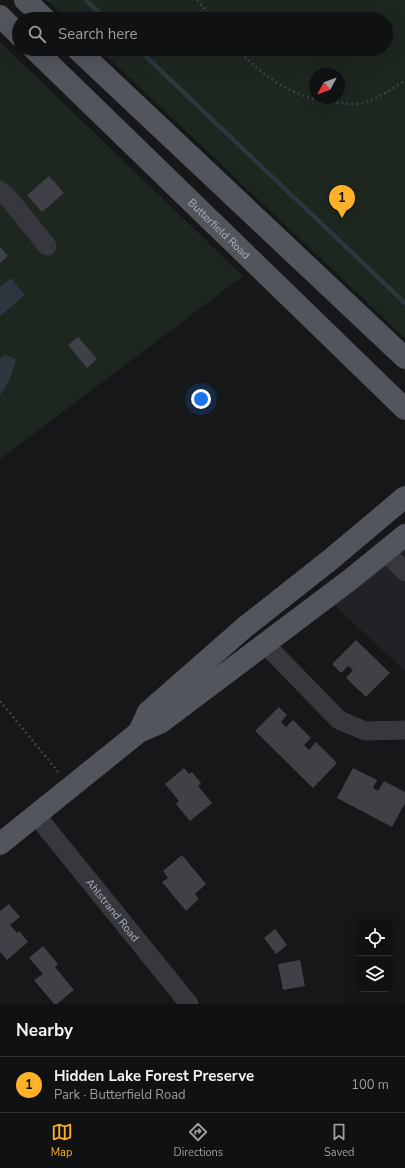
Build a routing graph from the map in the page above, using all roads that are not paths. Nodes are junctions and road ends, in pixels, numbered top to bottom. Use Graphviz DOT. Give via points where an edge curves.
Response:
graph roads {
  1 [pos="25,0"];
  2 [pos="38,12"];
  3 [pos="0,16"];
  4 [pos="12,28"];
  5 [pos="41,56"];
  6 [pos="84,56"];
  7 [pos="0,190"];
  8 [pos="47,246"];
  9 [pos="405,358"];
  10 [pos="405,409"];
  11 [pos="405,497"];
  12 [pos="405,535"];
  13 [pos="385,551"];
  14 [pos="405,572"];
  15 [pos="264,643"];
  16 [pos="405,730"];
  17 [pos="139,732"];
  18 [pos="36,816"];
  19 [pos="0,844"];
  20 [pos="189,1004"];
  1 -- 2 [label="main road"];
  3 -- 4 [label="main road"];
  5 -- 10 [label="main road, Butterfield Road"];
  6 -- 9 [label="main road"];
  7 -- 8 [label="street"];
  11 -- 17 [label="main road" via="245,627 148,712"];
  12 -- 13 [label="main road"];
  13 -- 14 [label="street"];
  13 -- 15 [label="main road"];
  15 -- 16 [label="street" via="339,720 365,731"];
  15 -- 17 [label="main road" via="160,723"];
  17 -- 18 [label="main road"];
  18 -- 19 [label="main road"];
  18 -- 20 [label="street, Ahlstrand Road"];
}
